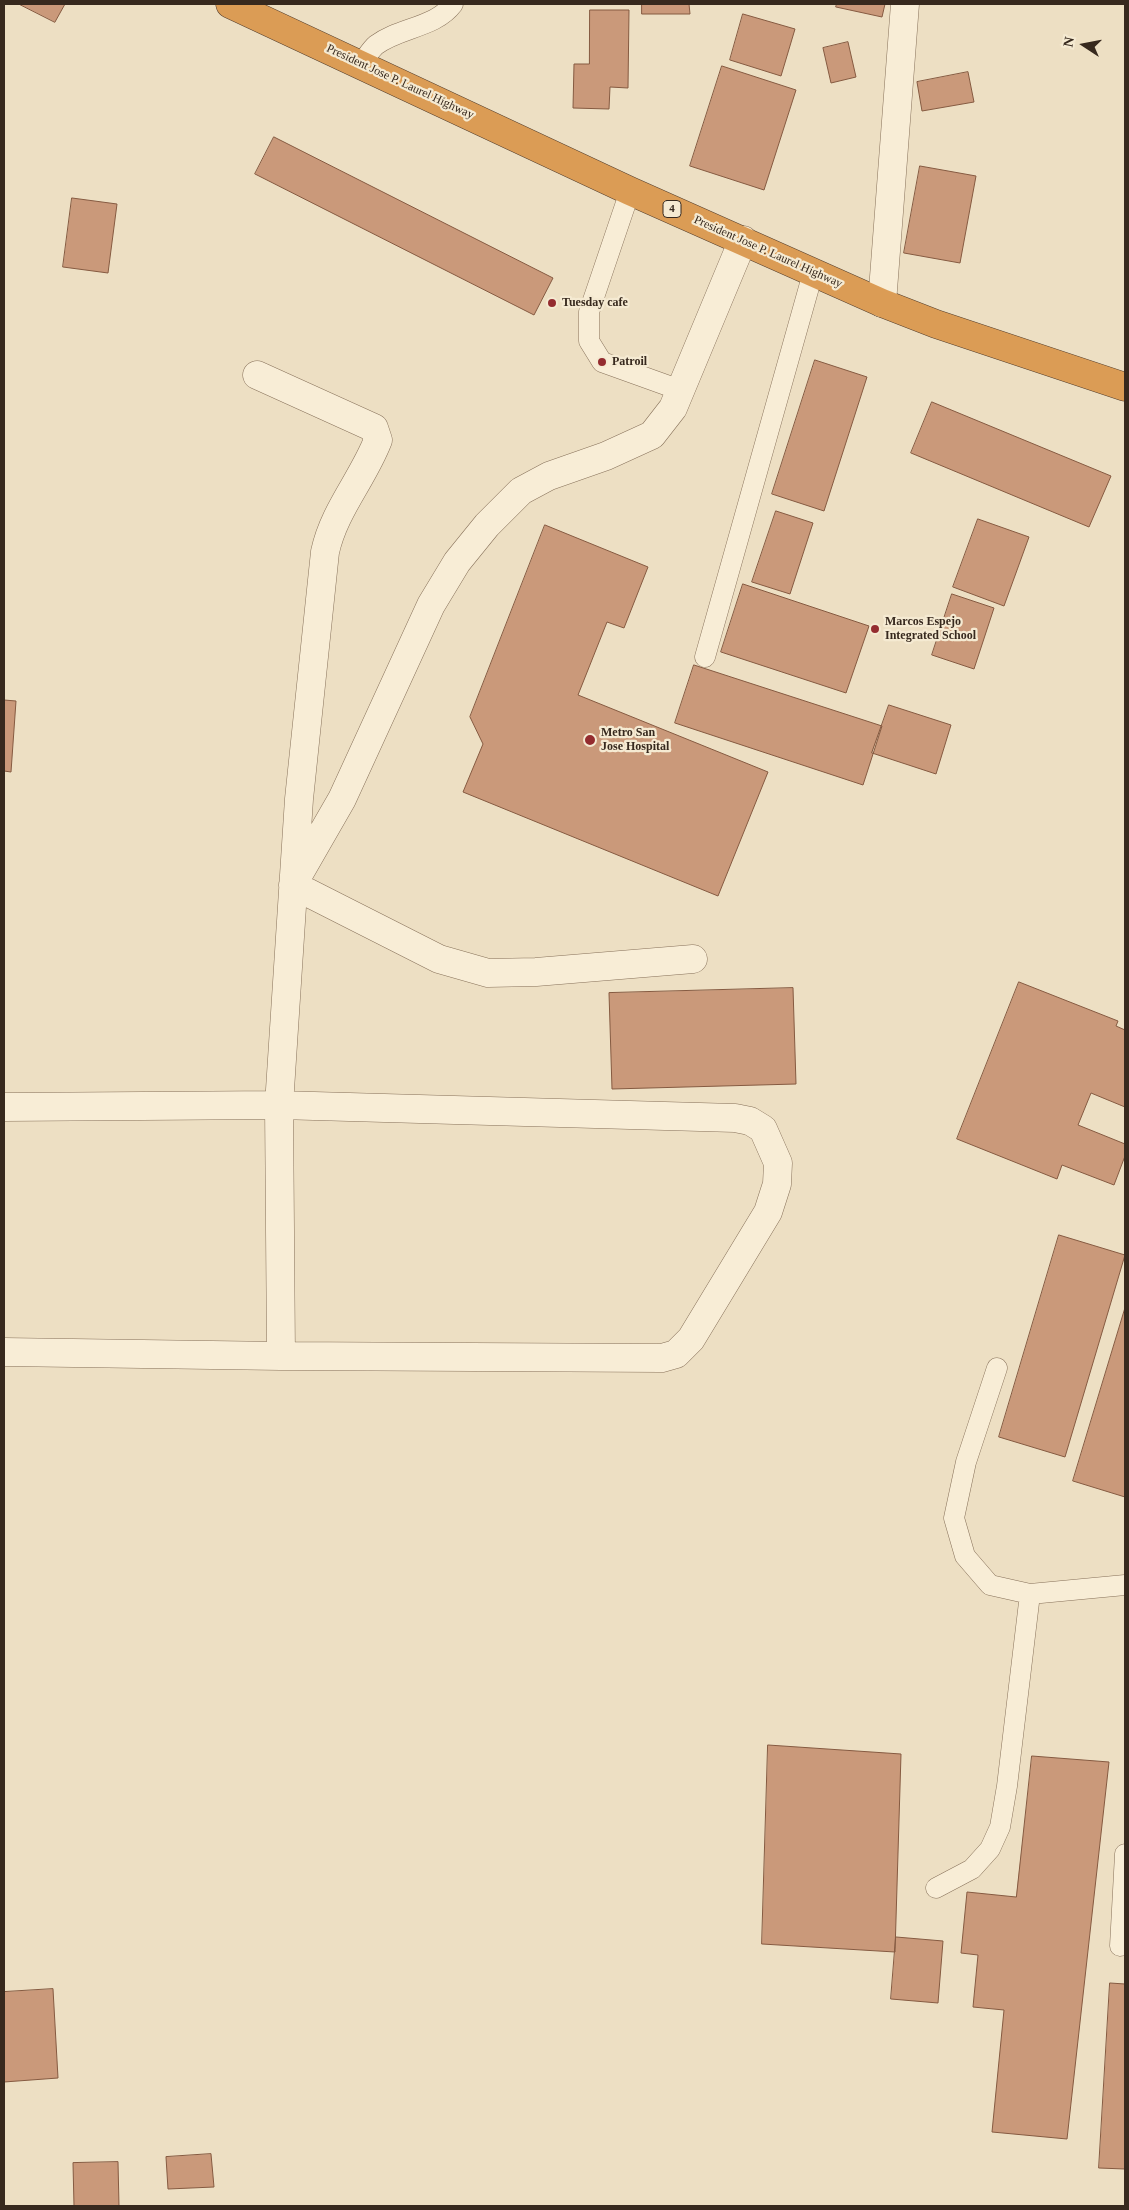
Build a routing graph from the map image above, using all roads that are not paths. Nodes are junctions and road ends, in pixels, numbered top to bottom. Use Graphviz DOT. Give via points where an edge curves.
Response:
graph roads {
  1 [pos="230,4"];
  2 [pos="453,4"];
  3 [pos="905,4"];
  4 [pos="266,12"];
  5 [pos="361,64"];
  6 [pos="630,191"];
  7 [pos="743,240"];
  8 [pos="813,273"];
  9 [pos="882,302"];
  10 [pos="257,374"];
  11 [pos="1125,387"];
  12 [pos="680,390"];
  13 [pos="705,657"];
  14 [pos="293,884"];
  15 [pos="693,960"];
  16 [pos="279,1105"];
  17 [pos="4,1107"];
  18 [pos="4,1352"];
  19 [pos="281,1356"];
  20 [pos="997,1368"];
  21 [pos="1125,1585"];
  22 [pos="1030,1594"];
  23 [pos="1125,1854"];
  24 [pos="936,1888"];
  25 [pos="1120,1946"];
  1 -- 4 [label="highway, President Jose P. Laurel Highway / 4"];
  2 -- 5 [label="lane" via="437,19 376,45"];
  3 -- 9 [label="street"];
  4 -- 5 [label="highway, President Jose P. Laurel Highway / 4"];
  5 -- 6 [label="highway, President Jose P. Laurel Highway / 4"];
  6 -- 7 [label="highway, President Jose P. Laurel Highway / 4"];
  6 -- 12 [label="lane" via="589,312 589,341 602,362"];
  7 -- 8 [label="highway, President Jose P. Laurel Highway / 4"];
  7 -- 12 [label="street"];
  8 -- 9 [label="highway, President Jose P. Laurel Highway / 4"];
  8 -- 13 [label="lane"];
  9 -- 11 [label="highway, President Jose P. Laurel Highway / 4" via="936,324"];
  10 -- 14 [label="street" via="374,428 378,440 329,531 299,799"];
  12 -- 14 [label="street" via="673,408 652,435 549,476 521,491 457,562 431,605 342,799"];
  14 -- 15 [label="street" via="438,958 488,972 536,972"];
  14 -- 16 [label="street"];
  16 -- 17 [label="street"];
  16 -- 19 [label="street"];
  16 -- 19 [label="street" via="735,1118 750,1120 763,1129 778,1163 768,1212 691,1339 676,1354 642,1359"];
  18 -- 19 [label="street"];
  20 -- 22 [label="lane" via="966,1462 954,1518 965,1556 990,1585"];
  21 -- 22 [label="lane"];
  22 -- 24 [label="lane" via="1000,1827 990,1849 972,1868"];
  23 -- 25 [label="lane"];
}
